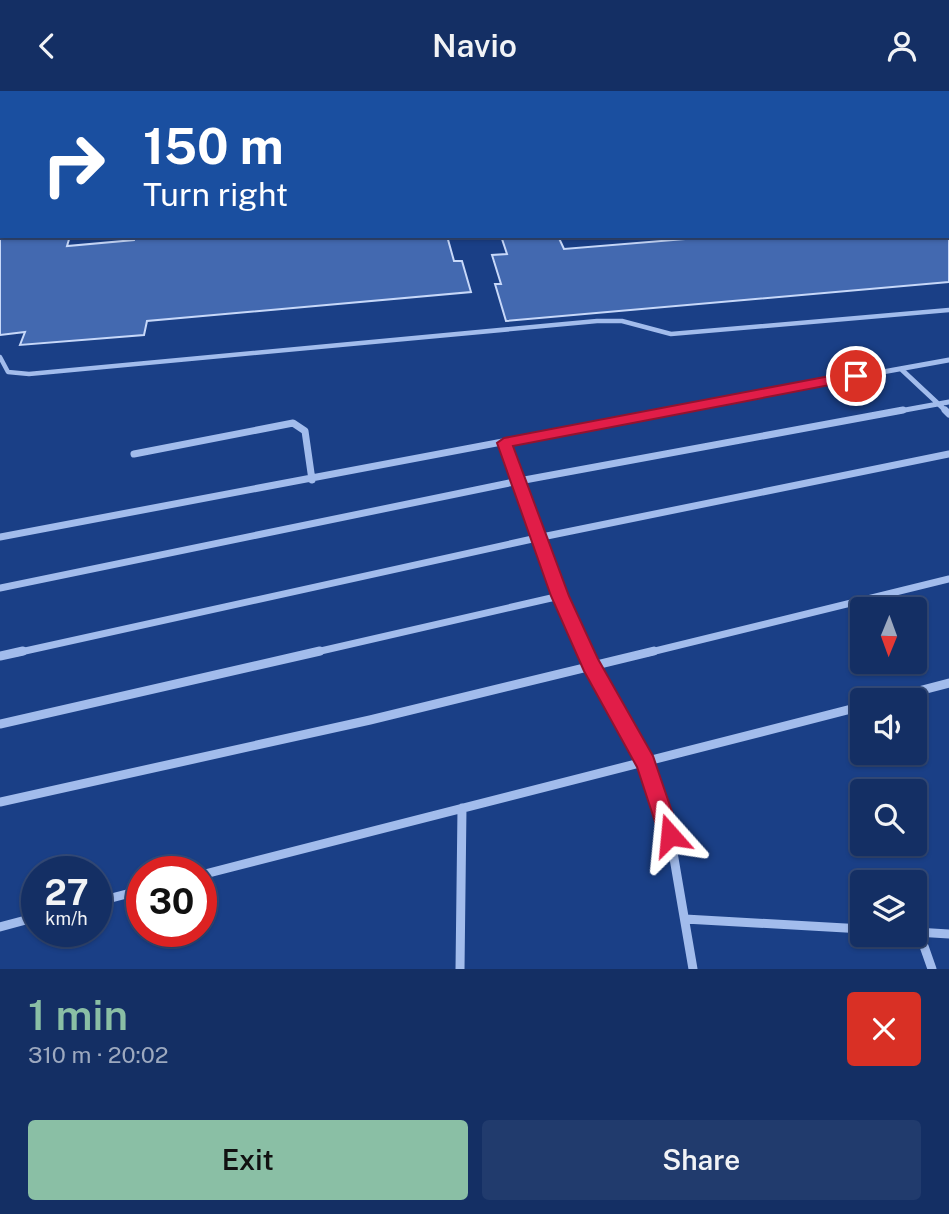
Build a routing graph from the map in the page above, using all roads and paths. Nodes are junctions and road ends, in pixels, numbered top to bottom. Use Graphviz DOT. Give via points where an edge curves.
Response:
graph roads {
  1 [pos="949,310"];
  2 [pos="0,357"];
  3 [pos="949,360"];
  4 [pos="901,369"];
  5 [pos="949,403"];
  6 [pos="939,405"];
  7 [pos="949,414"];
  8 [pos="504,443"];
  9 [pos="134,454"];
  10 [pos="949,454"];
  11 [pos="312,480"];
  12 [pos="519,481"];
  13 [pos="0,537"];
  14 [pos="537,538"];
  15 [pos="949,579"];
  16 [pos="0,588"];
  17 [pos="560,596"];
  18 [pos="0,656"];
  19 [pos="591,665"];
  20 [pos="949,683"];
  21 [pos="927,689"];
  22 [pos="850,709"];
  23 [pos="0,724"];
  24 [pos="646,763"];
  25 [pos="0,803"];
  26 [pos="462,808"];
  27 [pos="217,871"];
  28 [pos="685,919"];
  29 [pos="21,921"];
  30 [pos="0,927"];
  31 [pos="850,928"];
  32 [pos="927,933"];
  33 [pos="949,934"];
  34 [pos="923,947"];
  35 [pos="460,969"];
  36 [pos="693,969"];
  37 [pos="932,969"];
  1 -- 2 [label="lane" via="671,334 622,321 597,321 29,375 11,374"];
  3 -- 4 [label="street"];
  4 -- 6 [label="street"];
  4 -- 8 [label="street" via="812,382"];
  5 -- 6 [label="street"];
  6 -- 7 [label="street"];
  6 -- 12 [label="street"];
  8 -- 11 [label="street"];
  8 -- 12 [label="street"];
  9 -- 11 [label="street" via="293,423 304,431"];
  10 -- 14 [label="street"];
  11 -- 13 [label="street"];
  12 -- 14 [label="street"];
  12 -- 16 [label="street"];
  14 -- 17 [label="street"];
  14 -- 18 [label="street"];
  15 -- 19 [label="street"];
  17 -- 19 [label="street"];
  17 -- 23 [label="street"];
  19 -- 24 [label="street"];
  19 -- 25 [label="street"];
  20 -- 21 [label="street"];
  22 -- 24 [label="street"];
  24 -- 26 [label="street"];
  24 -- 28 [label="street" via="670,835"];
  26 -- 27 [label="street"];
  26 -- 35 [label="street"];
  28 -- 31 [label="street"];
  28 -- 36 [label="street"];
  29 -- 30 [label="street"];
  32 -- 33 [label="street"];
  34 -- 37 [label="street"];
}
